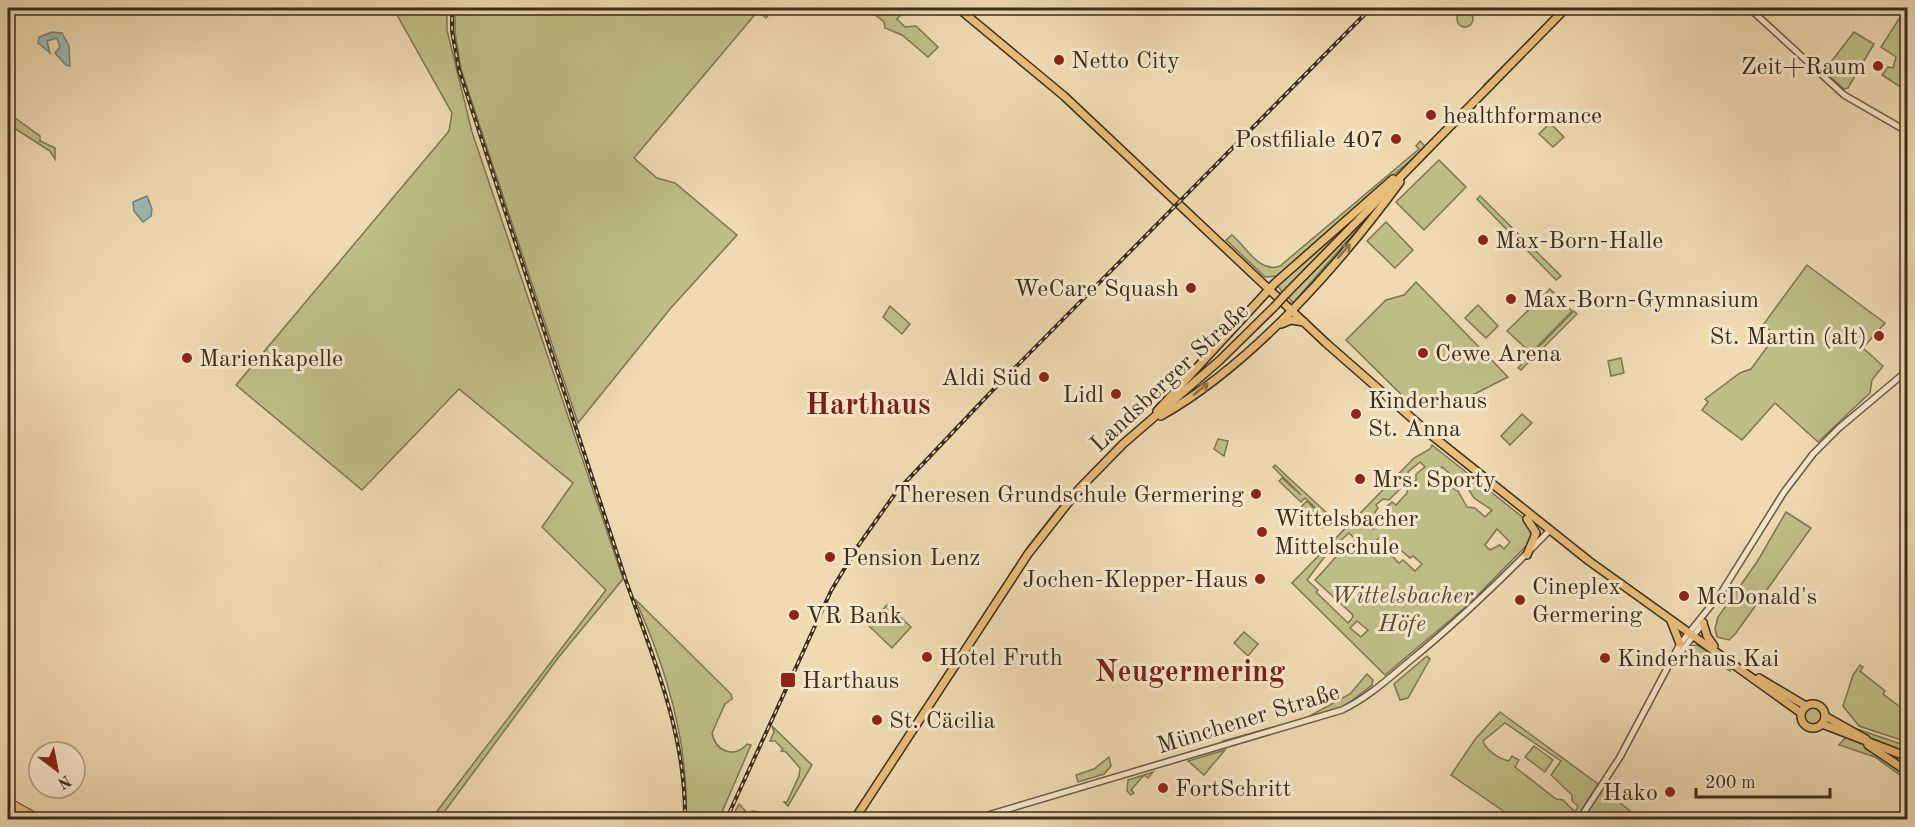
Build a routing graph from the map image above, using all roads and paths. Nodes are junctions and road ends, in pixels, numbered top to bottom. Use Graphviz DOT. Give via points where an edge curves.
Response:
graph roads {
  1 [pos="958,8"];
  2 [pos="1566,8"];
  3 [pos="1749,8"];
  4 [pos="1908,132"];
  5 [pos="1408,170"];
  6 [pos="1285,274"];
  7 [pos="1258,279"];
  8 [pos="1269,289"];
  9 [pos="1305,295"];
  10 [pos="1255,305"];
  11 [pos="1292,310"];
  12 [pos="1304,322"];
  13 [pos="1274,328"];
  14 [pos="1908,370"];
  15 [pos="1152,419"];
  16 [pos="1492,484"];
  17 [pos="1549,531"];
  18 [pos="1527,555"];
  19 [pos="1709,609"];
  20 [pos="1670,618"];
  21 [pos="1703,623"];
  22 [pos="1692,633"];
  23 [pos="1680,644"];
  24 [pos="1718,650"];
  25 [pos="1670,666"];
  26 [pos="1804,709"];
  27 [pos="1825,716"];
  28 [pos="1822,724"];
  29 [pos="1861,741"];
  30 [pos="1876,744"];
  31 [pos="1908,757"];
  32 [pos="1908,772"];
  33 [pos="8,802"];
  34 [pos="8,813"];
  35 [pos="20,819"];
  36 [pos="40,819"];
  37 [pos="854,819"];
  38 [pos="970,819"];
  39 [pos="1579,819"];
  1 -- 7 [label="main road" via="1064,96"];
  2 -- 5 [label="main road, Landsberger Straße"];
  3 -- 4 [label="street" via="1844,95"];
  5 -- 6 [label="main road" via="1372,196"];
  9 -- 5 [label="main road, one-way"];
  5 -- 15 [label="main road, Landsberger Straße, bridge" via="1219,361"];
  6 -- 7 [label="main road" via="1271,280"];
  6 -- 8 [label="main road"];
  7 -- 8 [label="main road"];
  7 -- 10 [label="main road"];
  8 -- 10 [label="main road"];
  8 -- 11 [label="main road"];
  9 -- 11 [label="main road"];
  9 -- 12 [label="main road" via="1301,307"];
  10 -- 15 [label="main road"];
  11 -- 12 [label="main road"];
  11 -- 13 [label="main road"];
  12 -- 13 [label="main road" via="1288,321"];
  12 -- 16 [label="main road"];
  15 -- 13 [label="main road, one-way" via="1184,403"];
  14 -- 19 [label="street" via="1814,454 1784,492"];
  15 -- 37 [label="main road, Landsberger Straße" via="1079,489 1028,554"];
  16 -- 17 [label="main road"];
  16 -- 18 [label="main road" via="1494,492 1536,529"];
  17 -- 18 [label="street, Münchener Straße"];
  17 -- 20 [label="main road"];
  18 -- 38 [label="street, Münchener Straße" via="1457,622 1376,689 1342,710"];
  19 -- 21 [label="street"];
  19 -- 22 [label="street"];
  20 -- 22 [label="main road"];
  20 -- 23 [label="main road"];
  21 -- 22 [label="street"];
  21 -- 24 [label="main road"];
  22 -- 23 [label="street"];
  22 -- 24 [label="main road"];
  22 -- 25 [label="street"];
  23 -- 25 [label="street"];
  24 -- 26 [label="main road"];
  25 -- 39 [label="street" via="1620,757"];
  26 -- 27 [label="main road" via="1819,705"];
  26 -- 28 [label="main road" via="1803,722 1808,727"];
  27 -- 28 [label="main road"];
  27 -- 30 [label="main road"];
  28 -- 29 [label="main road"];
  29 -- 30 [label="main road"];
  29 -- 32 [label="main road"];
  30 -- 31 [label="main road"];
  33 -- 36 [label="highway"];
  34 -- 35 [label="highway"];
}
